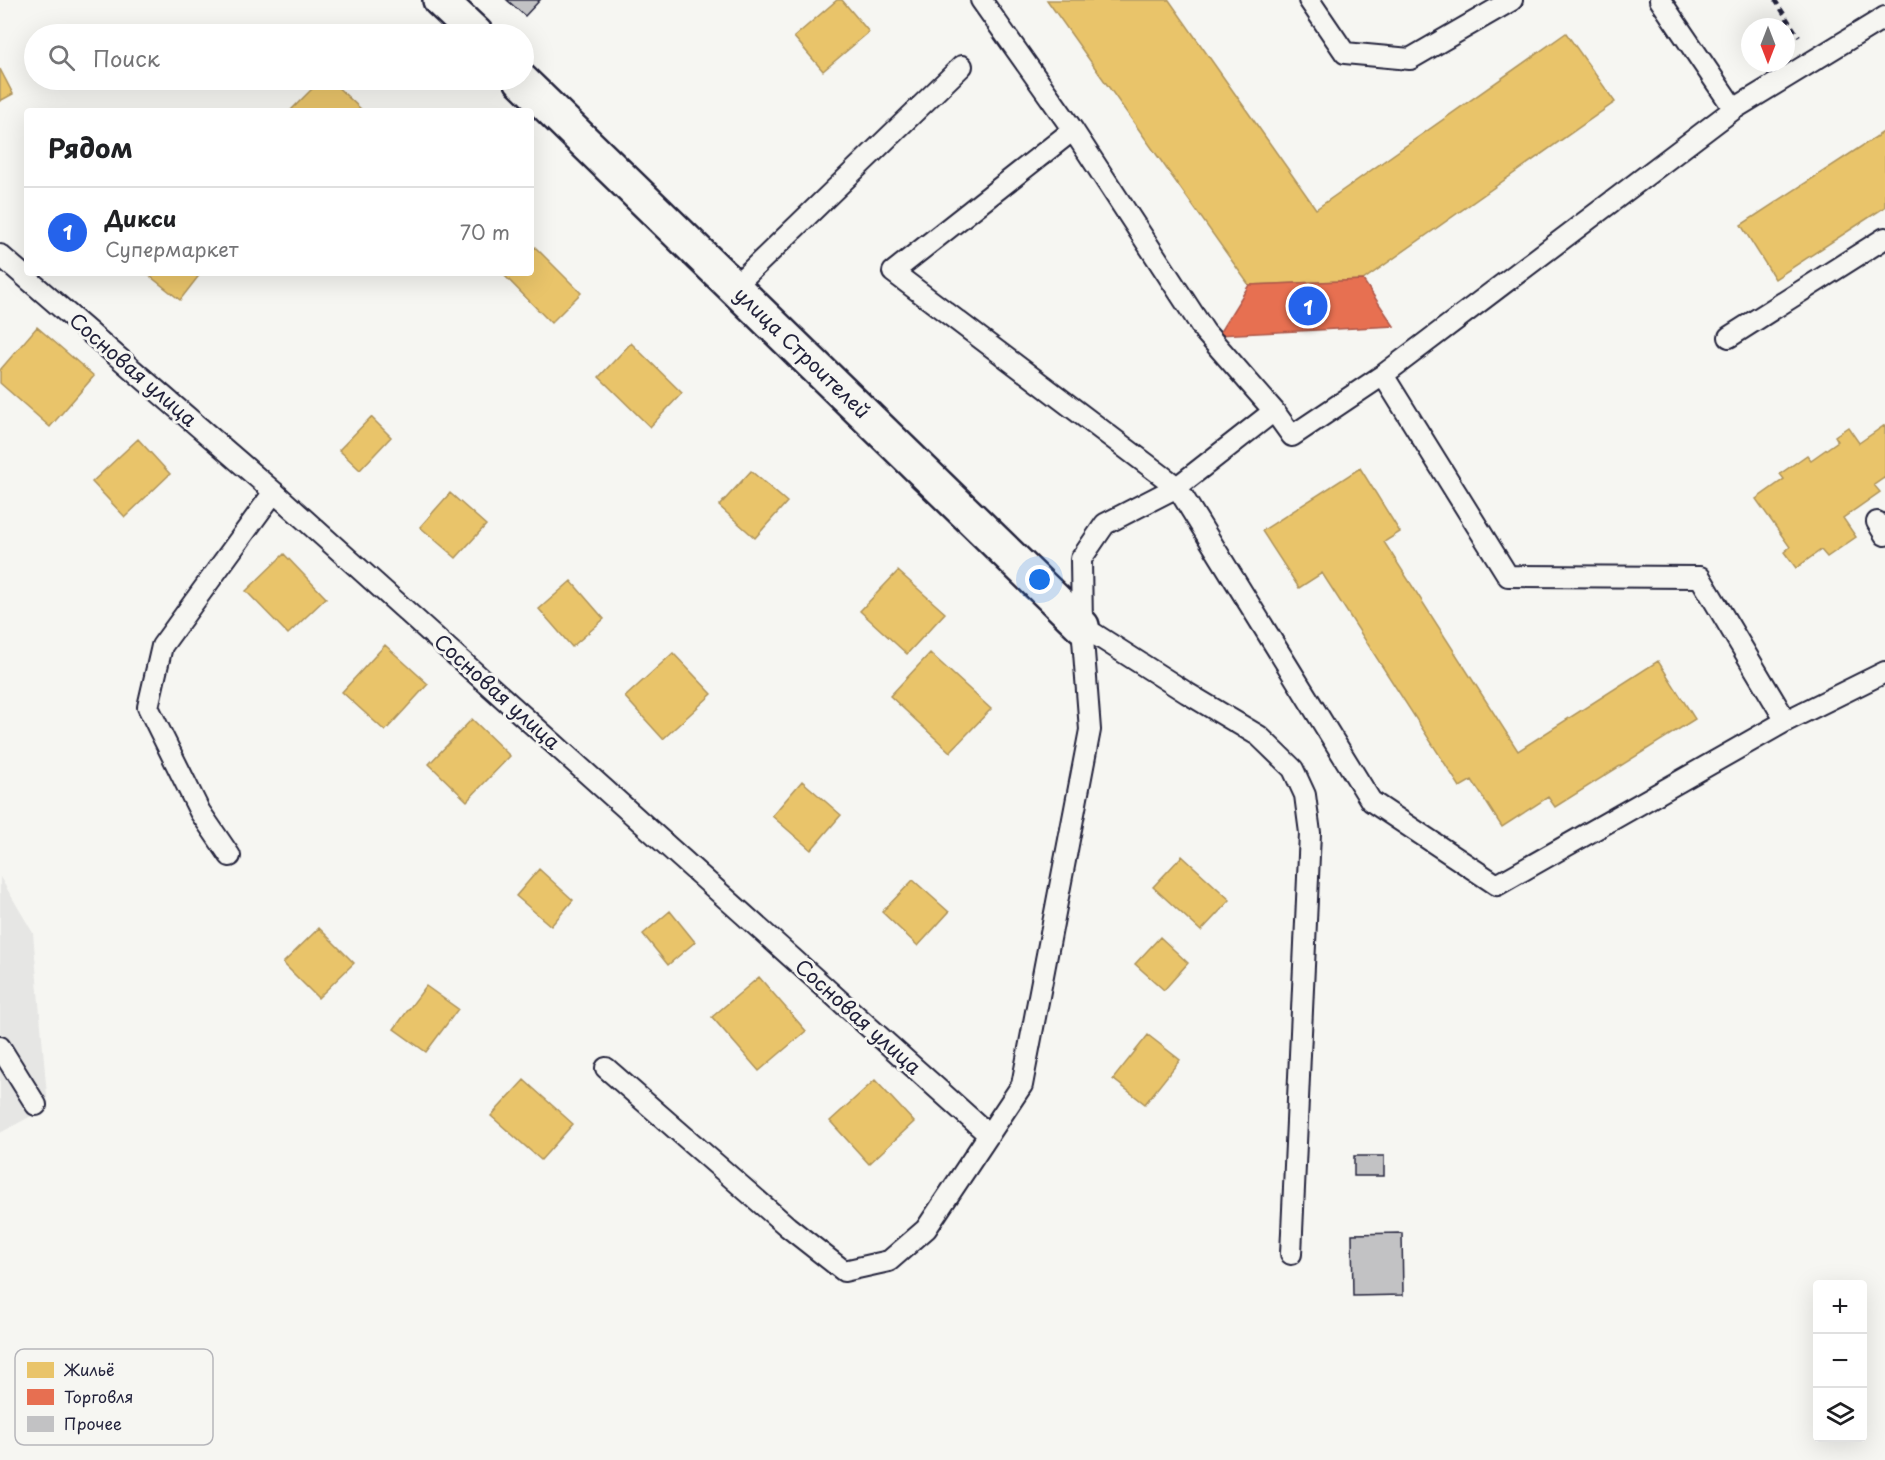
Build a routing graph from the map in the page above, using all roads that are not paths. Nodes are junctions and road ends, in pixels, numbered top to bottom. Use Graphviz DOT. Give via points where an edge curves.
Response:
graph roads {
  1 [pos="440,0"];
  2 [pos="981,0"];
  3 [pos="1309,0"];
  4 [pos="1512,0"];
  5 [pos="1660,0"];
  6 [pos="1885,17"];
  7 [pos="465,24"];
  8 [pos="962,66"];
  9 [pos="531,90"];
  10 [pos="1734,109"];
  11 [pos="1073,130"];
  12 [pos="1885,238"];
  13 [pos="0,255"];
  14 [pos="24,276"];
  15 [pos="24,276"];
  16 [pos="734,287"];
  17 [pos="1729,337"];
  18 [pos="1383,375"];
  19 [pos="1274,411"];
  20 [pos="1177,487"];
  21 [pos="274,492"];
  22 [pos="1083,626"];
  23 [pos="1885,672"];
  24 [pos="1786,721"];
  25 [pos="230,856"];
  26 [pos="0,1047"];
  27 [pos="606,1068"];
  28 [pos="36,1105"];
  29 [pos="989,1135"];
  30 [pos="1291,1254"];
  1 -- 7 [label="street"];
  2 -- 11 [label="lane"];
  3 -- 4 [label="lane" via="1345,53 1410,59"];
  5 -- 10 [label="lane"];
  6 -- 10 [label="lane"];
  8 -- 16 [label="lane"];
  9 -- 16 [label="street, улица Строителей"];
  10 -- 18 [label="lane"];
  11 -- 19 [label="lane" via="1205,332"];
  11 -- 20 [label="lane" via="893,272"];
  12 -- 17 [label="lane"];
  13 -- 15 [label="lane, Сосновая улица"];
  14 -- 21 [label="lane, Сосновая улица"];
  16 -- 22 [label="street, улица Строителей"];
  18 -- 19 [label="lane" via="1292,436"];
  18 -- 24 [label="lane" via="1508,576 1700,578"];
  19 -- 20 [label="lane"];
  20 -- 22 [label="lane" via="1105,524 1081,558"];
  20 -- 24 [label="lane" via="1371,801 1497,885"];
  21 -- 25 [label="lane" via="162,646 147,707 200,812"];
  21 -- 29 [label="lane, Сосновая улица"];
  22 -- 29 [label="lane" via="1090,730 1022,1085"];
  22 -- 30 [label="lane" via="1259,736 1293,769 1305,795 1310,833"];
  23 -- 24 [label="lane"];
  26 -- 28 [label="lane"];
  27 -- 29 [label="lane" via="844,1271 889,1261 926,1229"];
}
